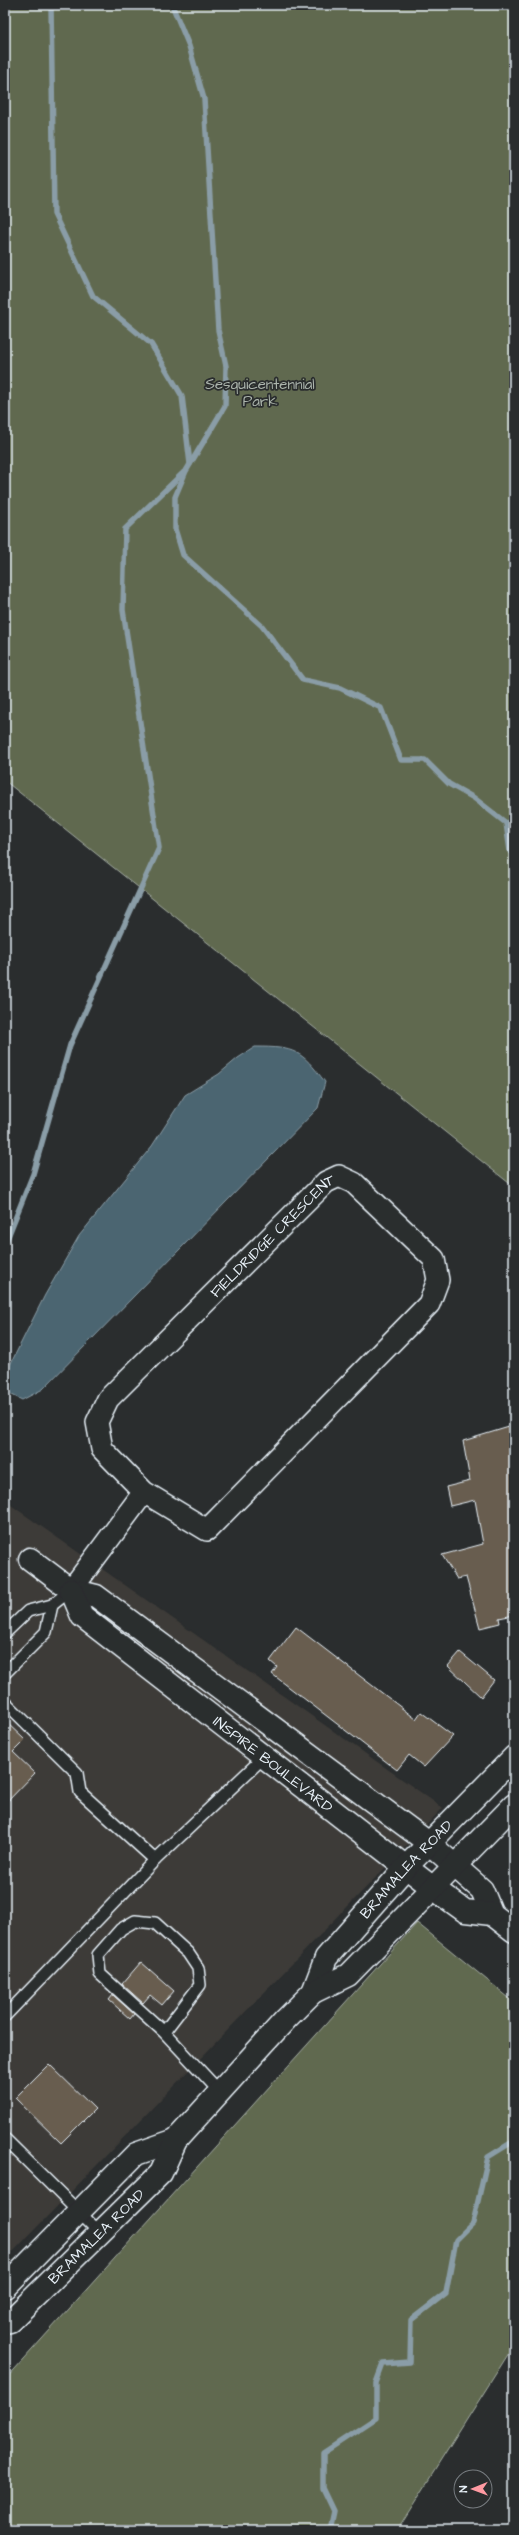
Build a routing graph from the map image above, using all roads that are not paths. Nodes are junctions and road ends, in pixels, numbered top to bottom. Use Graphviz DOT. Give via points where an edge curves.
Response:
graph roads {
  1 [pos="144,1492"];
  2 [pos="30,1559"];
  3 [pos="71,1590"];
  4 [pos="52,1605"];
  5 [pos="5,1633"];
  6 [pos="5,1673"];
  7 [pos="5,1702"];
  8 [pos="264,1757"];
  9 [pos="514,1757"];
  10 [pos="514,1805"];
  11 [pos="430,1844"];
  12 [pos="154,1860"];
  13 [pos="455,1865"];
  14 [pos="406,1867"];
  15 [pos="433,1888"];
  16 [pos="492,1914"];
  17 [pos="514,1931"];
  18 [pos="313,1992"];
  19 [pos="5,2016"];
  20 [pos="164,2032"];
  21 [pos="220,2092"];
  22 [pos="5,2139"];
  23 [pos="176,2140"];
  24 [pos="78,2213"];
  25 [pos="100,2232"];
  26 [pos="5,2287"];
  27 [pos="5,2322"];
  1 -- 1 [label="street, FIELDRIDGE CRESCENT" via="102,1449 97,1422 108,1399 326,1182 340,1176 354,1183 434,1259 438,1280 429,1304 208,1530"];
  1 -- 3 [label="street"];
  2 -- 3 [label="main road, INSPIRE BOULEVARD"];
  3 -- 4 [label="lane"];
  3 -- 8 [label="main road, INSPIRE BOULEVARD" via="82,1616"];
  3 -- 11 [label="main road, INSPIRE BOULEVARD" via="96,1596"];
  4 -- 5 [label="lane" via="28,1611"];
  4 -- 6 [label="lane" via="46,1632"];
  7 -- 12 [label="lane" via="77,1773 80,1792"];
  8 -- 12 [label="lane"];
  8 -- 14 [label="main road, INSPIRE BOULEVARD"];
  9 -- 11 [label="main road, BRAMALEA ROAD"];
  10 -- 13 [label="main road, BRAMALEA ROAD"];
  11 -- 13 [label="main road, INSPIRE BOULEVARD"];
  11 -- 14 [label="main road, BRAMALEA ROAD"];
  12 -- 19 [label="lane"];
  13 -- 15 [label="main road, BRAMALEA ROAD"];
  13 -- 16 [label="main road, INSPIRE BOULEVARD" via="482,1890"];
  14 -- 15 [label="main road, INSPIRE BOULEVARD"];
  14 -- 18 [label="main road, BRAMALEA ROAD" via="326,1958"];
  15 -- 16 [label="main road, INSPIRE BOULEVARD" via="465,1911"];
  15 -- 18 [label="main road, BRAMALEA ROAD" via="348,1975"];
  16 -- 17 [label="main road, INSPIRE BOULEVARD"];
  18 -- 21 [label="main road, BRAMALEA ROAD"];
  20 -- 20 [label="lane" via="200,1985 198,1968 188,1953 155,1924 135,1921 120,1929 98,1955 100,1974"];
  20 -- 21 [label="lane"];
  21 -- 23 [label="main road, BRAMALEA ROAD"];
  22 -- 24 [label="lane"];
  23 -- 24 [label="main road, BRAMALEA ROAD" via="136,2154"];
  23 -- 25 [label="main road, BRAMALEA ROAD" via="161,2173"];
  24 -- 25 [label="lane"];
  24 -- 26 [label="main road, BRAMALEA ROAD"];
  25 -- 27 [label="main road, BRAMALEA ROAD" via="10,2321"];
}
